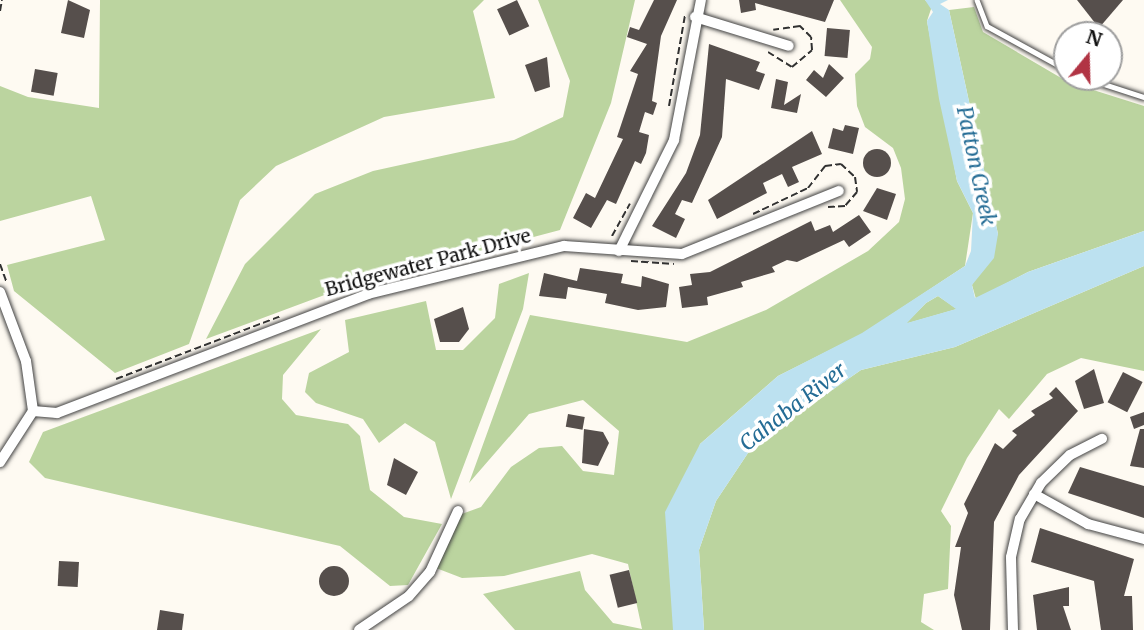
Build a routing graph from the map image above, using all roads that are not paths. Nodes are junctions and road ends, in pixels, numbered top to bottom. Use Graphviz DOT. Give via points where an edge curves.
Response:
graph roads {
  1 [pos="701,0"];
  2 [pos="977,0"];
  3 [pos="691,13"];
  4 [pos="789,46"];
  5 [pos="1053,62"];
  6 [pos="1123,90"];
  7 [pos="1144,97"];
  8 [pos="839,191"];
  9 [pos="619,251"];
  10 [pos="0,292"];
  11 [pos="33,411"];
  12 [pos="1102,439"];
  13 [pos="0,463"];
  14 [pos="1034,494"];
  15 [pos="458,511"];
  16 [pos="1144,539"];
  17 [pos="359,630"];
  18 [pos="1013,630"];
  1 -- 3 [label="street"];
  2 -- 5 [label="lane" via="987,26"];
  3 -- 4 [label="street"];
  3 -- 9 [label="street" via="674,140"];
  6 -- 7 [label="lane"];
  8 -- 9 [label="street, Bridgewater Park Drive" via="794,204 694,251 670,256"];
  9 -- 11 [label="street, Bridgewater Park Drive" via="550,248 368,294 57,413"];
  10 -- 11 [label="street" via="26,361"];
  11 -- 13 [label="street"];
  12 -- 14 [label="street" via="1082,444"];
  14 -- 16 [label="street" via="1088,524"];
  14 -- 18 [label="street" via="1012,544"];
  15 -- 17 [label="street" via="430,572 409,596"];
}
